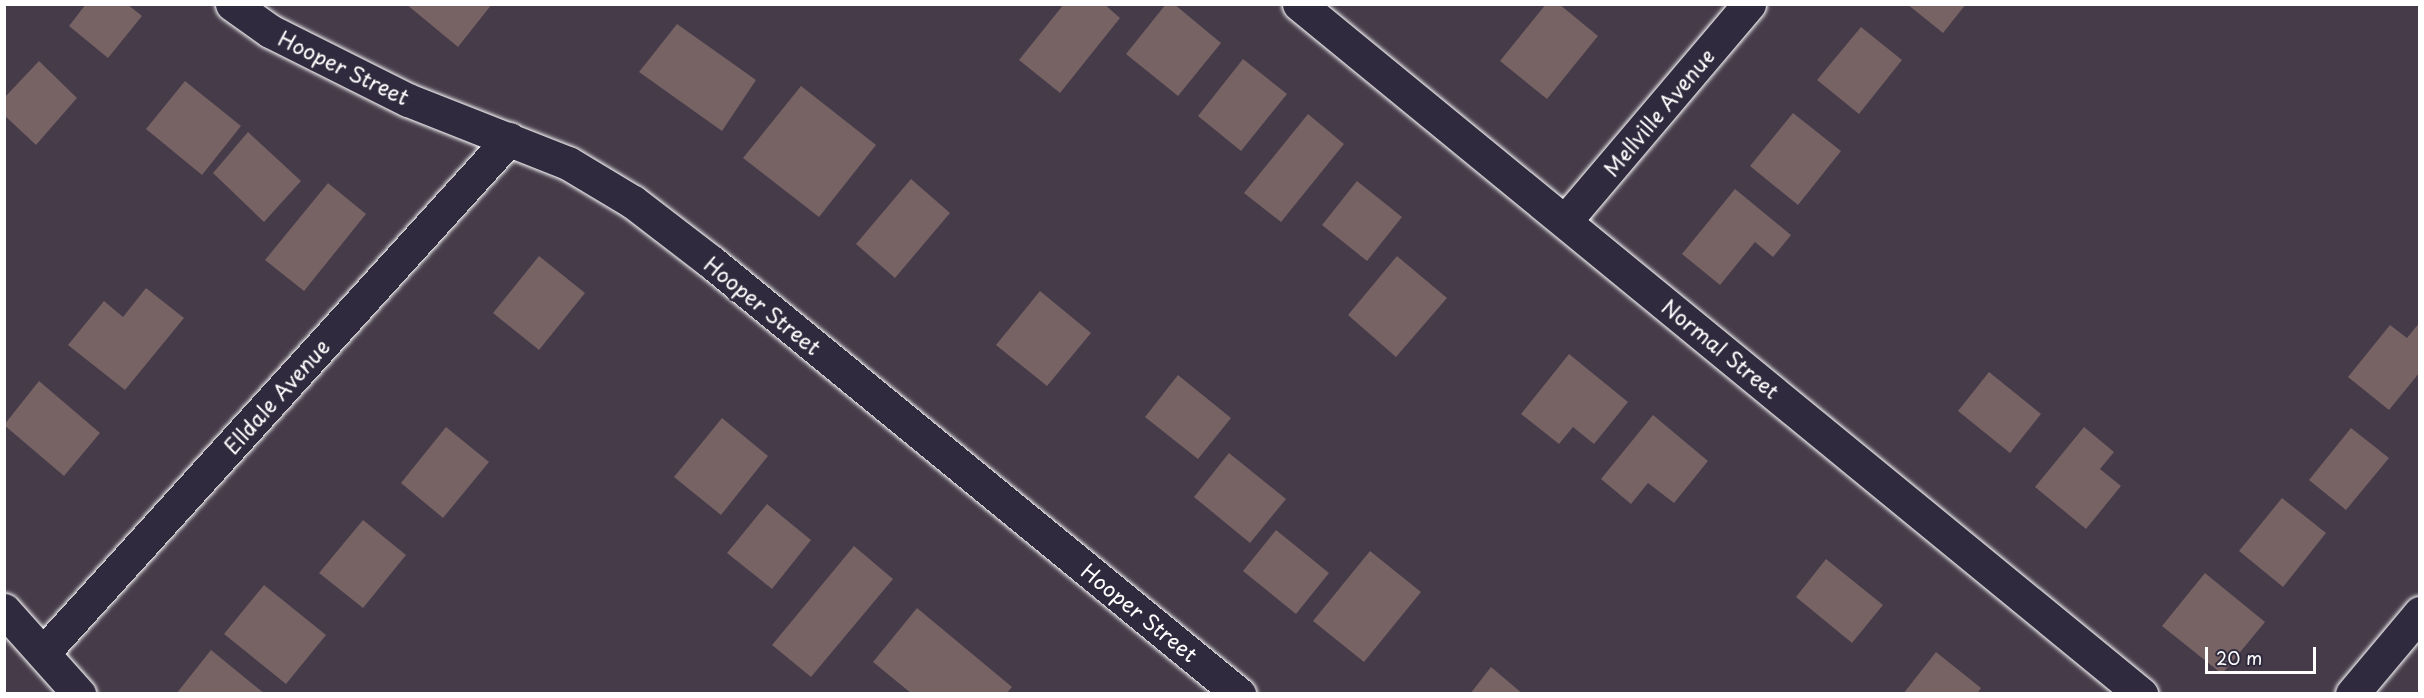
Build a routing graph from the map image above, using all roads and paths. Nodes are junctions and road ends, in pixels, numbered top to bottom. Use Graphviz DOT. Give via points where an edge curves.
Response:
graph roads {
  1 [pos="232,4"];
  2 [pos="1299,4"];
  3 [pos="1749,4"];
  4 [pos="509,139"];
  5 [pos="1566,220"];
  6 [pos="4,610"];
  7 [pos="2420,613"];
  8 [pos="43,653"];
  9 [pos="79,693"];
  10 [pos="1239,693"];
  11 [pos="2141,693"];
  12 [pos="2352,693"];
  1 -- 4 [label="street, Hooper Street" via="270,31 408,100"];
  2 -- 5 [label="street, Normal Street"];
  3 -- 5 [label="street, Mellville Avenue"];
  4 -- 8 [label="street, Elldale Avenue"];
  4 -- 10 [label="street, Hooper Street" via="568,163 633,202"];
  5 -- 11 [label="street, Normal Street"];
  6 -- 8 [label="street"];
  7 -- 12 [label="street"];
  8 -- 9 [label="street"];
}
